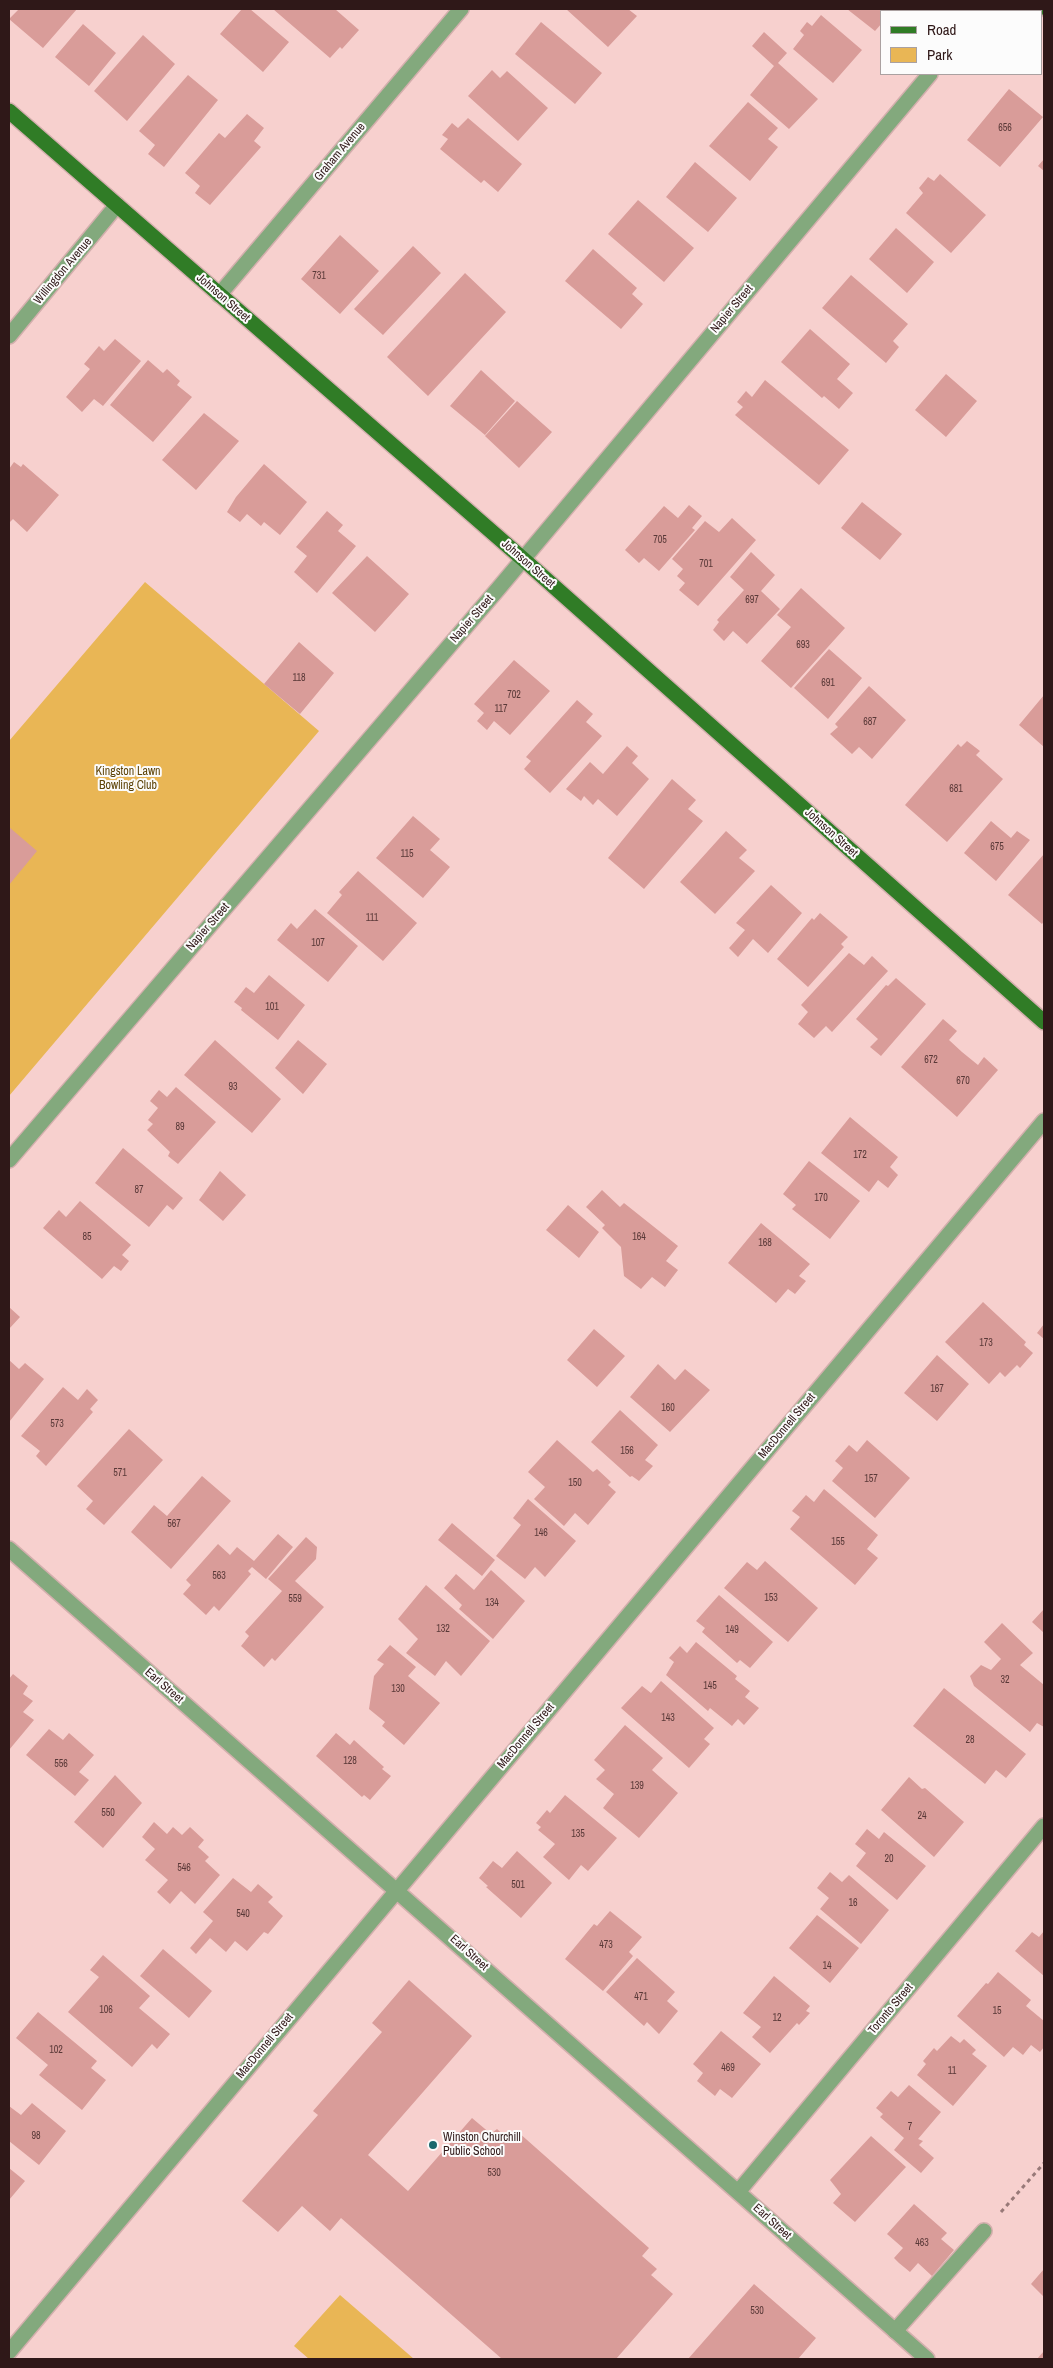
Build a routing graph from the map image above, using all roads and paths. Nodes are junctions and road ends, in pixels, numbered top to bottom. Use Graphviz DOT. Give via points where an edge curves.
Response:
graph roads {
  1 [pos="461,9"];
  2 [pos="929,75"];
  3 [pos="9,111"];
  4 [pos="117,205"];
  5 [pos="219,295"];
  6 [pos="9,336"];
  7 [pos="523,559"];
  8 [pos="1044,1022"];
  9 [pos="1044,1121"];
  10 [pos="9,1160"];
  11 [pos="9,1549"];
  12 [pos="1044,1826"];
  13 [pos="396,1890"];
  14 [pos="1044,2163"];
  15 [pos="738,2192"];
  16 [pos="984,2231"];
  17 [pos="895,2331"];
  18 [pos="9,2352"];
  19 [pos="927,2359"];
  1 -- 5 [label="street, Graham Avenue"];
  2 -- 7 [label="street, Napier Street"];
  3 -- 4 [label="main road, Johnson Street"];
  4 -- 5 [label="main road, Johnson Street"];
  4 -- 6 [label="street, Willingdon Avenue"];
  5 -- 7 [label="main road, Johnson Street"];
  7 -- 8 [label="main road, Johnson Street"];
  7 -- 10 [label="street, Napier Street"];
  9 -- 13 [label="street, MacDonnell Street"];
  11 -- 13 [label="street, Earl Street"];
  12 -- 15 [label="street, Toronto Street"];
  13 -- 15 [label="street, Earl Street"];
  13 -- 18 [label="street, MacDonnell Street"];
  14 -- 16 [label="path"];
  15 -- 17 [label="street, Earl Street"];
  16 -- 17 [label="street"];
  17 -- 19 [label="street, Earl Street"];
}
